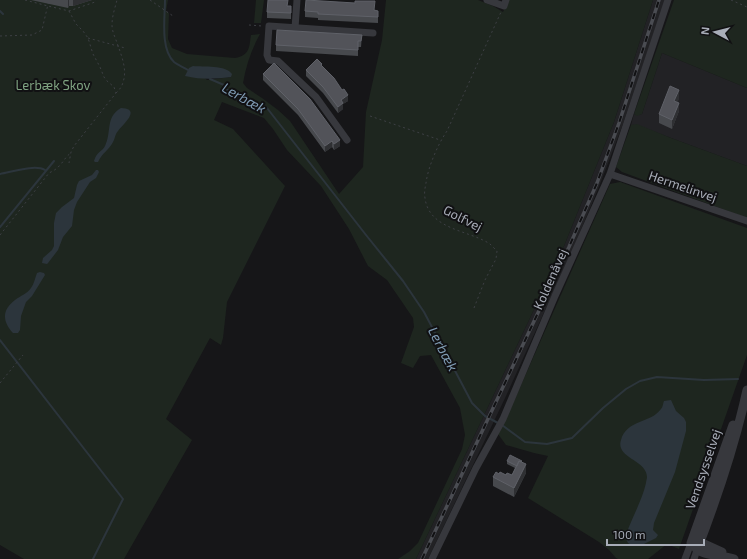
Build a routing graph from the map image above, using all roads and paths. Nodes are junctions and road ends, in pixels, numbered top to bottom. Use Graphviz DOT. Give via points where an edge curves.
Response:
graph roads {
  1 [pos="25,0"];
  2 [pos="49,0"];
  3 [pos="96,0"];
  4 [pos="117,0"];
  5 [pos="150,0"];
  6 [pos="297,0"];
  7 [pos="487,0"];
  8 [pos="668,0"];
  9 [pos="731,0"];
  10 [pos="505,3"];
  11 [pos="48,6"];
  12 [pos="747,7"];
  13 [pos="69,11"];
  14 [pos="173,16"];
  15 [pos="249,25"];
  16 [pos="269,26"];
  17 [pos="295,28"];
  18 [pos="373,33"];
  19 [pos="0,36"];
  20 [pos="88,38"];
  21 [pos="118,46"];
  22 [pos="125,48"];
  23 [pos="116,93"];
  24 [pos="370,116"];
  25 [pos="347,140"];
  26 [pos="440,140"];
  27 [pos="71,152"];
  28 [pos="69,163"];
  29 [pos="610,174"];
  30 [pos="747,221"];
  31 [pos="0,235"];
  32 [pos="474,308"];
  33 [pos="23,355"];
  34 [pos="0,383"];
  35 [pos="747,389"];
  36 [pos="696,549"];
  37 [pos="729,558"];
  38 [pos="432,559"];
  39 [pos="685,559"];
  1 -- 11 [label="path"];
  2 -- 11 [label="path"];
  3 -- 13 [label="path"];
  4 -- 21 [label="path" via="112,24"];
  5 -- 14 [label="path"];
  6 -- 17 [label="street"];
  7 -- 10 [label="street"];
  8 -- 29 [label="street, Koldenåvej"];
  9 -- 12 [label="path"];
  10 -- 26 [label="path, Golfvej" via="447,131"];
  11 -- 13 [label="path"];
  11 -- 19 [label="path" via="42,30 32,35"];
  13 -- 20 [label="path"];
  15 -- 16 [label="path"];
  16 -- 17 [label="street"];
  16 -- 25 [label="street" via="269,60 278,61 316,97"];
  17 -- 18 [label="street"];
  20 -- 21 [label="path"];
  20 -- 23 [label="path" via="104,77"];
  21 -- 22 [label="path"];
  21 -- 23 [label="path" via="123,62 124,81"];
  23 -- 27 [label="path"];
  24 -- 26 [label="path"];
  26 -- 32 [label="path, Golfvej" via="427,175 425,197 432,216 454,229 490,244 497,251 496,259 484,280"];
  27 -- 28 [label="path"];
  27 -- 31 [label="path" via="61,165 49,173"];
  29 -- 30 [label="street, Hermelinvej"];
  29 -- 38 [label="street, Koldenåvej" via="503,419"];
  33 -- 34 [label="path"];
  35 -- 36 [label="street, Vendsysselvej" via="737,412"];
  36 -- 37 [label="street"];
  36 -- 39 [label="street, Vendsysselvej"];
}
